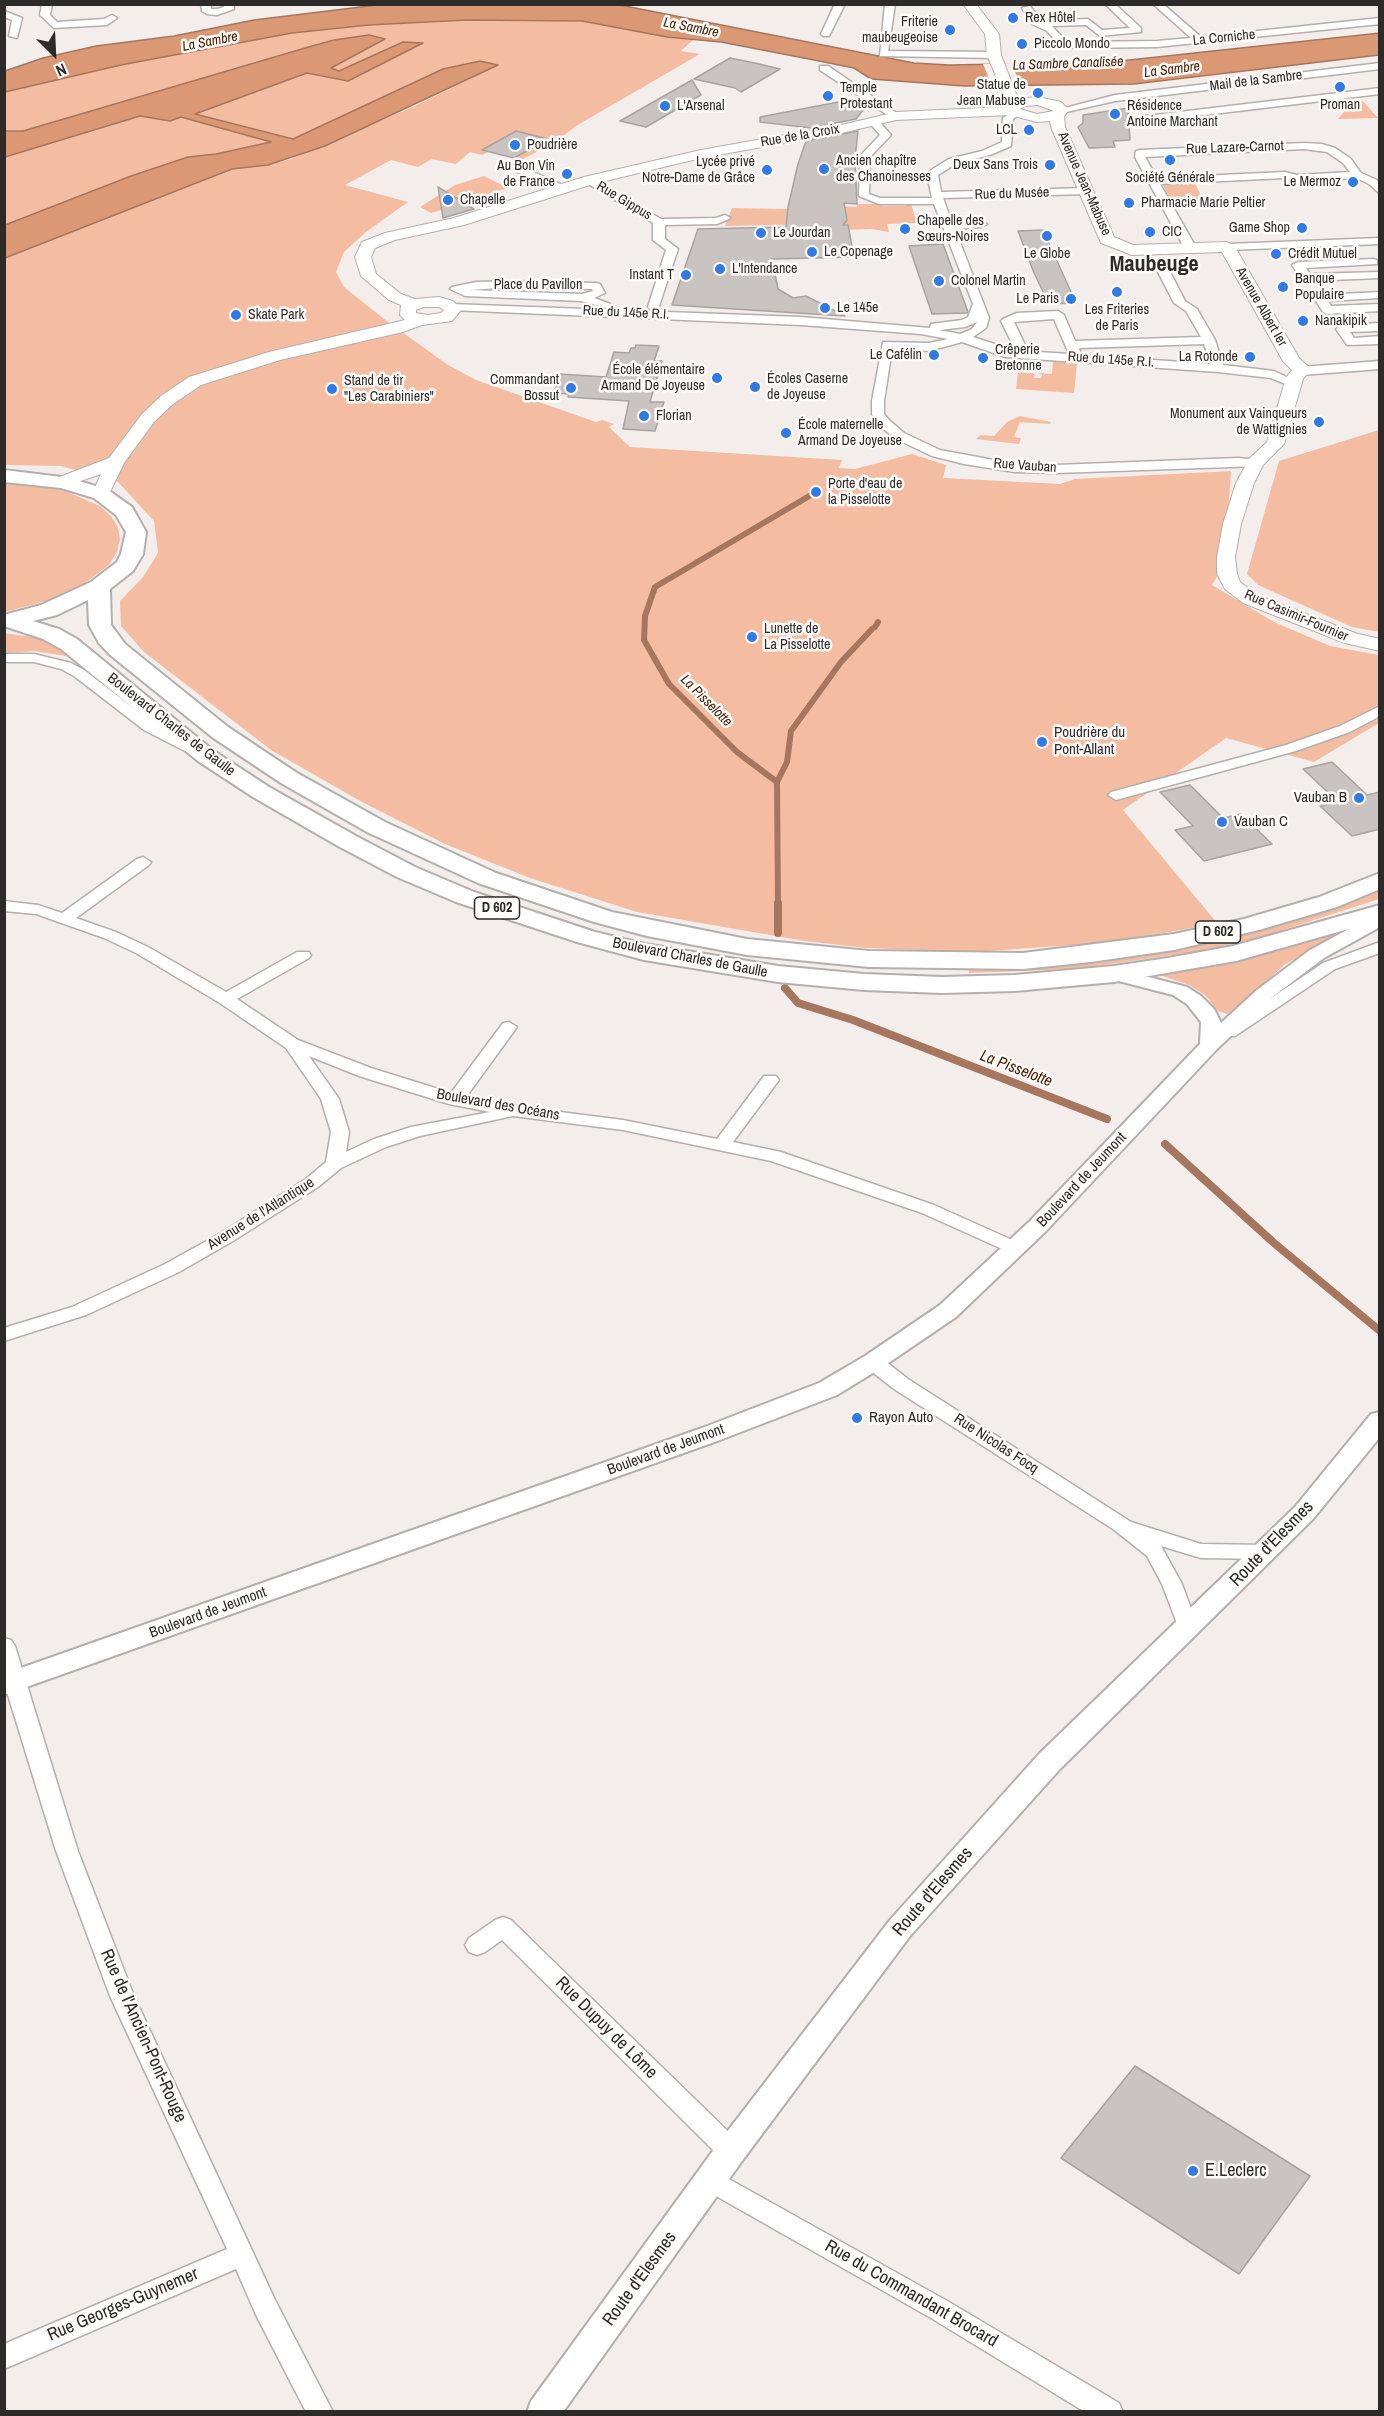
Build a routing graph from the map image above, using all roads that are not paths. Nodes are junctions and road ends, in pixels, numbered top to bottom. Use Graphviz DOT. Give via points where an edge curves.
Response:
graph roads {
  1 [pos="7,4"];
  2 [pos="47,4"];
  3 [pos="206,4"];
  4 [pos="229,4"];
  5 [pos="840,4"];
  6 [pos="890,4"];
  7 [pos="969,4"];
  8 [pos="1110,4"];
  9 [pos="1157,4"];
  10 [pos="1026,8"];
  11 [pos="4,13"];
  12 [pos="112,18"];
  13 [pos="1380,21"];
  14 [pos="1041,24"];
  15 [pos="826,34"];
  16 [pos="14,36"];
  17 [pos="1197,38"];
  18 [pos="996,58"];
  19 [pos="1380,66"];
  20 [pos="824,68"];
  21 [pos="1009,89"];
  22 [pos="1380,91"];
  23 [pos="1052,107"];
  24 [pos="1018,112"];
  25 [pos="896,116"];
  26 [pos="1146,119"];
  27 [pos="873,121"];
  28 [pos="511,165"];
  29 [pos="1078,172"];
  30 [pos="1357,175"];
  31 [pos="589,180"];
  32 [pos="1152,181"];
  33 [pos="563,189"];
  34 [pos="1087,191"];
  35 [pos="1380,191"];
  36 [pos="938,198"];
  37 [pos="725,218"];
  38 [pos="659,222"];
  39 [pos="981,224"];
  40 [pos="950,226"];
  41 [pos="1380,241"];
  42 [pos="1358,242"];
  43 [pos="1227,247"];
  44 [pos="1191,249"];
  45 [pos="1373,262"];
  46 [pos="1164,272"];
  47 [pos="1380,274"];
  48 [pos="456,289"];
  49 [pos="1380,295"];
  50 [pos="584,298"];
  51 [pos="445,304"];
  52 [pos="979,304"];
  53 [pos="654,307"];
  54 [pos="1380,307"];
  55 [pos="413,313"];
  56 [pos="801,321"];
  57 [pos="1380,327"];
  58 [pos="921,330"];
  59 [pos="963,338"];
  60 [pos="1209,340"];
  61 [pos="1380,340"];
  62 [pos="1071,345"];
  63 [pos="1017,354"];
  64 [pos="1077,358"];
  65 [pos="1380,365"];
  66 [pos="1218,368"];
  67 [pos="1295,369"];
  68 [pos="1262,374"];
  69 [pos="115,462"];
  70 [pos="1255,463"];
  71 [pos="4,476"];
  72 [pos="63,482"];
  73 [pos="101,494"];
  74 [pos="99,587"];
  75 [pos="7,620"];
  76 [pos="1380,645"];
  77 [pos="4,658"];
  78 [pos="1380,710"];
  79 [pos="206,756"];
  80 [pos="1116,795"];
  81 [pos="143,862"];
  82 [pos="1380,880"];
  83 [pos="4,906"];
  84 [pos="1380,912"];
  85 [pos="66,918"];
  86 [pos="1380,918"];
  87 [pos="1380,947"];
  88 [pos="303,955"];
  89 [pos="1114,974"];
  90 [pos="226,999"];
  91 [pos="509,1027"];
  92 [pos="292,1044"];
  93 [pos="1210,1045"];
  94 [pos="770,1080"];
  95 [pos="455,1100"];
  96 [pos="521,1112"];
  97 [pos="722,1144"];
  98 [pos="335,1164"];
  99 [pos="1015,1248"];
  100 [pos="4,1335"];
  101 [pos="873,1362"];
  102 [pos="1380,1420"];
  103 [pos="1120,1524"];
  104 [pos="1267,1552"];
  105 [pos="1188,1628"];
  106 [pos="4,1646"];
  107 [pos="10,1683"];
  108 [pos="477,1946"];
  109 [pos="731,2151"];
  110 [pos="711,2180"];
  111 [pos="242,2254"];
  112 [pos="4,2357"];
  113 [pos="320,2412"];
  114 [pos="543,2412"];
  115 [pos="1110,2412"];
  1 -- 11 [label="street"];
  2 -- 12 [label="street" via="45,15 54,25 107,22"];
  3 -- 4 [label="street" via="207,10 218,12 229,9"];
  5 -- 15 [label="street"];
  6 -- 18 [label="street" via="883,54"];
  7 -- 18 [label="main road" via="992,34"];
  8 -- 14 [label="street" via="1138,30 1100,33 1088,22"];
  9 -- 17 [label="street"];
  10 -- 14 [label="street" via="1035,22"];
  11 -- 16 [label="street" via="18,18"];
  13 -- 17 [label="street, La Corniche"];
  14 -- 17 [label="street, La Corniche" via="1067,44 1157,44"];
  18 -- 21 [label="main road"];
  19 -- 23 [label="street, Mail de la Sambre"];
  20 -- 25 [label="street"];
  21 -- 23 [label="main road"];
  21 -- 24 [label="main road"];
  22 -- 26 [label="street"];
  23 -- 24 [label="main road"];
  23 -- 24 [label="main road" via="1022,102"];
  23 -- 29 [label="main road, Avenue Jean-Mabuse"];
  24 -- 25 [label="main road, Rue de la Croix"];
  24 -- 29 [label="main road" via="1049,127"];
  24 -- 36 [label="street" via="1008,118 1007,144 953,161 933,172"];
  25 -- 27 [label="main road, Rue de la Croix"];
  27 -- 31 [label="main road, Rue de la Croix"];
  27 -- 36 [label="street, Rue du Musée" via="886,135 865,156 864,196 879,201"];
  28 -- 33 [label="street"];
  29 -- 34 [label="main road, Avenue Jean-Mabuse"];
  30 -- 32 [label="street"];
  30 -- 32 [label="street, Rue Lazare-Carnot" via="1347,160 1331,150 1304,146 1140,153"];
  30 -- 35 [label="street" via="1373,182"];
  31 -- 33 [label="main road, Rue de la Croix"];
  31 -- 38 [label="street, Rue Gippus"];
  32 -- 44 [label="street"];
  33 -- 55 [label="main road, Rue de la Croix" via="368,245 363,257 365,270"];
  34 -- 36 [label="street, Rue du Musée"];
  34 -- 44 [label="main road, Avenue Jean-Mabuse" via="1107,240 1116,246"];
  36 -- 40 [label="street"];
  37 -- 38 [label="street"];
  38 -- 53 [label="street" via="659,240 672,249"];
  39 -- 40 [label="street"];
  40 -- 52 [label="street"];
  41 -- 42 [label="street"];
  42 -- 43 [label="street"];
  42 -- 45 [label="street"];
  43 -- 44 [label="main road, Avenue Jean-Mabuse"];
  43 -- 67 [label="main road, Avenue Albert Ier"];
  45 -- 47 [label="street"];
  45 -- 47 [label="street" via="1298,265 1306,278"];
  46 -- 60 [label="street" via="1180,303 1191,309"];
  48 -- 50 [label="street, Place du Pavillon" via="465,293"];
  48 -- 50 [label="street, Place du Pavillon" via="504,284 596,286 599,293"];
  48 -- 51 [label="street, Place du Pavillon" via="448,292"];
  49 -- 54 [label="street" via="1320,298 1327,310"];
  50 -- 53 [label="street, Place du Pavillon" via="597,304"];
  51 -- 55 [label="main road" via="453,310 446,317"];
  51 -- 56 [label="street, Rue du 145e R.I."];
  52 -- 58 [label="street" via="973,319 965,323"];
  52 -- 59 [label="street" via="982,326"];
  53 -- 56 [label="street, Rue du 145e R.I."];
  55 -- 69 [label="main road" via="403,327 275,356 195,381 148,418"];
  56 -- 58 [label="street, Rue du 145e R.I."];
  57 -- 61 [label="street" via="1342,328 1351,342"];
  58 -- 59 [label="street, Rue du 145e R.I."];
  59 -- 63 [label="street, Rue du 145e R.I."];
  59 -- 70 [label="street, Rue Vauban" via="928,347 887,345 878,414 890,429 936,453 1035,469"];
  60 -- 62 [label="street"];
  60 -- 66 [label="street"];
  62 -- 63 [label="street" via="1058,315 1011,318 1007,321 1020,347"];
  62 -- 64 [label="street"];
  63 -- 64 [label="street, Rue du 145e R.I."];
  64 -- 66 [label="street, Rue du 145e R.I."];
  65 -- 67 [label="street"];
  66 -- 68 [label="street, Rue du 145e R.I."];
  67 -- 68 [label="street"];
  67 -- 68 [label="street, Rue du 145e R.I." via="1280,376"];
  67 -- 70 [label="main road, Rue Casimir-Fournier" via="1275,444"];
  69 -- 72 [label="main road"];
  69 -- 73 [label="main road"];
  70 -- 76 [label="main road, Rue Casimir-Fournier" via="1245,483 1227,546 1227,574 1232,585 1250,599 1344,637"];
  71 -- 72 [label="main road"];
  72 -- 73 [label="main road"];
  73 -- 74 [label="main road" via="132,521 136,543 125,566"];
  74 -- 75 [label="main road" via="50,610"];
  74 -- 82 [label="main road, Boulevard Charles de Gaulle / D 602" via="100,625 117,649 220,732 289,778 376,827 487,878 646,928 747,947 857,958 1023,960 1174,942 1250,925 1328,902"];
  75 -- 79 [label="main road, Boulevard Charles de Gaulle / D 602" via="51,633 69,644"];
  77 -- 79 [label="street" via="34,658 66,666 149,727"];
  78 -- 80 [label="street" via="1345,729 1291,748"];
  79 -- 89 [label="main road, Boulevard Charles de Gaulle / D 602" via="289,808 406,872 534,921 644,952 778,974 864,982 1015,983"];
  81 -- 85 [label="street"];
  83 -- 85 [label="street, Boulevard des Océans"];
  84 -- 89 [label="main road, Boulevard Charles de Gaulle / D 602" via="1236,953"];
  85 -- 90 [label="street, Boulevard des Océans" via="142,950"];
  86 -- 93 [label="street" via="1280,980"];
  87 -- 93 [label="street, Boulevard de Jeumont" via="1329,966"];
  88 -- 90 [label="street"];
  89 -- 93 [label="street" via="1180,991 1194,1000 1211,1022"];
  90 -- 92 [label="street, Boulevard des Océans"];
  91 -- 95 [label="street"];
  92 -- 95 [label="street, Boulevard des Océans"];
  92 -- 98 [label="street" via="330,1100 340,1132"];
  93 -- 99 [label="street, Boulevard de Jeumont"];
  94 -- 97 [label="street"];
  95 -- 96 [label="street, Boulevard des Océans"];
  96 -- 97 [label="street, Boulevard des Océans" via="623,1125"];
  96 -- 98 [label="street, Avenue de l'Atlantique" via="417,1131"];
  97 -- 99 [label="street, Boulevard des Océans" via="842,1178 928,1209"];
  98 -- 100 [label="street, Avenue de l'Atlantique" via="312,1183 172,1268 79,1311"];
  99 -- 101 [label="street, Boulevard de Jeumont" via="948,1311"];
  101 -- 103 [label="street, Rue Nicolas Focq" via="901,1384"];
  101 -- 107 [label="street, Boulevard de Jeumont" via="828,1389 711,1434"];
  102 -- 104 [label="street, Route d'Elesmes"];
  103 -- 104 [label="street, Rue Nicolas Focq" via="1202,1551"];
  103 -- 105 [label="street, Rue Nicolas Focq" via="1154,1551 1172,1584"];
  104 -- 105 [label="street, Route d'Elesmes"];
  105 -- 109 [label="street, Route d'Elesmes" via="1050,1761 900,1928"];
  106 -- 107 [label="street, Rue de l'Ancien-Pont-Rouge"];
  107 -- 111 [label="street, Rue de l'Ancien-Pont-Rouge" via="122,1996"];
  108 -- 109 [label="street, Rue Dupuy de Lôme" via="503,1927"];
  109 -- 110 [label="street, Route d'Elesmes"];
  110 -- 114 [label="street, Route d'Elesmes"];
  110 -- 115 [label="street, Rue du Commandant Brocard"];
  111 -- 112 [label="street, Rue Georges-Guynemer"];
  111 -- 113 [label="street, Rue de l'Ancien-Pont-Rouge"];
}
